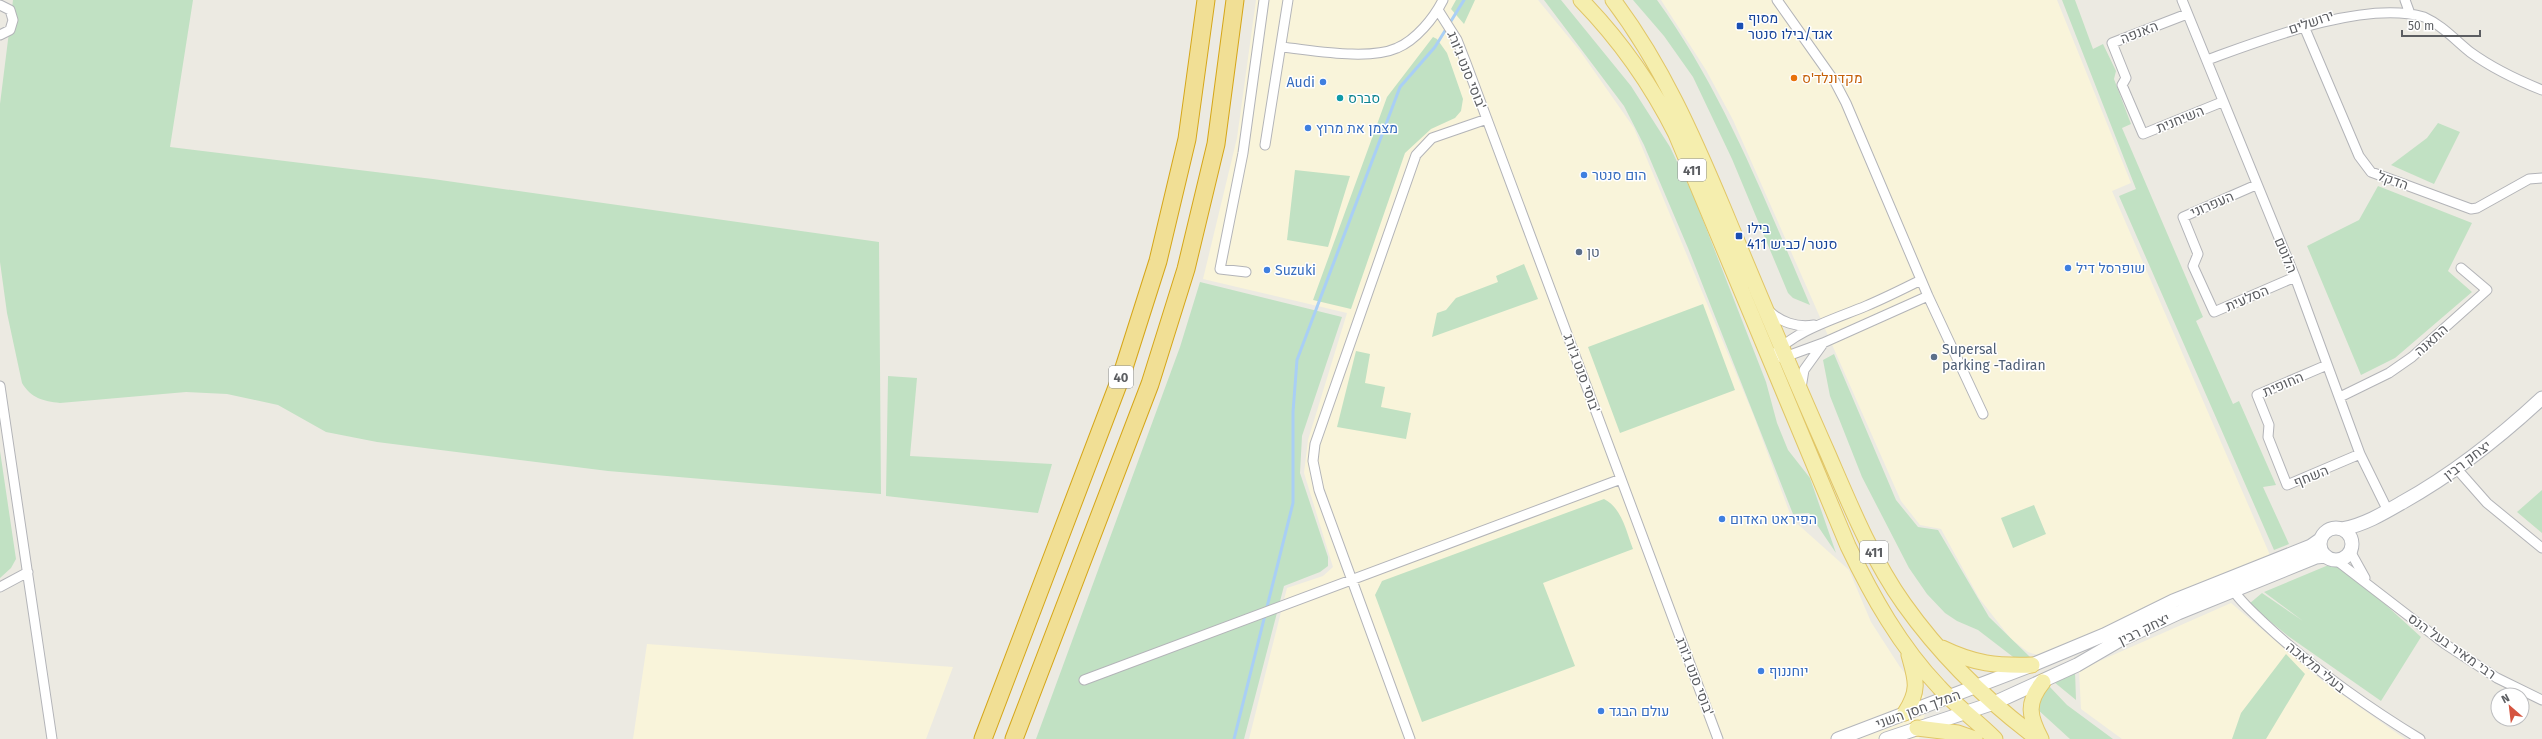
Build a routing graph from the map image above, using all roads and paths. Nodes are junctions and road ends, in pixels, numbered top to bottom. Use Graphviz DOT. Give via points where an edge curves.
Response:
graph roads {
  1 [pos="1206,0"];
  2 [pos="1235,0"];
  3 [pos="1264,0"];
  4 [pos="1288,0"];
  5 [pos="1443,0"];
  6 [pos="1581,0"];
  7 [pos="1613,0"];
  8 [pos="1777,0"];
  9 [pos="2182,0"];
  10 [pos="2405,0"];
  11 [pos="0,5"];
  12 [pos="2409,11"];
  13 [pos="1439,12"];
  14 [pos="2187,14"];
  15 [pos="2303,24"];
  16 [pos="0,35"];
  17 [pos="1280,47"];
  18 [pos="2207,60"];
  19 [pos="2122,85"];
  20 [pos="2542,90"];
  21 [pos="2222,102"];
  22 [pos="1487,119"];
  23 [pos="1265,145"];
  24 [pos="2542,178"];
  25 [pos="2256,185"];
  26 [pos="2198,254"];
  27 [pos="2461,268"];
  28 [pos="1246,272"];
  29 [pos="2295,277"];
  30 [pos="1921,280"];
  31 [pos="1928,296"];
  32 [pos="1764,306"];
  33 [pos="1818,325"];
  34 [pos="1823,343"];
  35 [pos="1779,354"];
  36 [pos="2328,365"];
  37 [pos="0,386"];
  38 [pos="1802,397"];
  39 [pos="2340,397"];
  40 [pos="2542,398"];
  41 [pos="1983,414"];
  42 [pos="2268,437"];
  43 [pos="2360,454"];
  44 [pos="2458,469"];
  45 [pos="1621,479"];
  46 [pos="2387,512"];
  47 [pos="2342,529"];
  48 [pos="2321,539"];
  49 [pos="2351,545"];
  50 [pos="2542,548"];
  51 [pos="2331,558"];
  52 [pos="28,572"];
  53 [pos="1352,580"];
  54 [pos="2368,582"];
  55 [pos="2230,585"];
  56 [pos="0,588"];
  57 [pos="1935,644"];
  58 [pos="1908,648"];
  59 [pos="2032,665"];
  60 [pos="1084,680"];
  61 [pos="2043,682"];
  62 [pos="1977,687"];
  63 [pos="1950,698"];
  64 [pos="2542,700"];
  65 [pos="1994,703"];
  66 [pos="1967,712"];
  67 [pos="1905,713"];
  68 [pos="1917,728"];
  69 [pos="52,739"];
  70 [pos="983,739"];
  71 [pos="1014,739"];
  72 [pos="1410,739"];
  73 [pos="1718,739"];
  74 [pos="1838,739"];
  75 [pos="1886,739"];
  76 [pos="1975,739"];
  77 [pos="1995,739"];
  78 [pos="2038,739"];
  79 [pos="2042,739"];
  80 [pos="2420,739"];
  1 -- 70 [label="highway, 40" via="1187,139 1158,261 1122,374"];
  2 -- 71 [label="highway, 40" via="1216,144 1186,269 1150,384"];
  3 -- 28 [label="street" via="1243,153 1220,269"];
  4 -- 17 [label="street"];
  5 -- 13 [label="street"];
  6 -- 35 [label="main road, 411" via="1629,55 1664,110"];
  7 -- 32 [label="main road, 411" via="1642,40 1683,115"];
  8 -- 30 [label="street" via="1835,82 1846,103"];
  9 -- 14 [label="street, הלוטם"];
  10 -- 12 [label="street"];
  11 -- 16 [label="street" via="10,10 13,20 10,30"];
  12 -- 15 [label="street, ירושלים" via="2346,11"];
  12 -- 20 [label="street, ירושלים" via="2438,25 2504,74"];
  13 -- 17 [label="street" via="1409,40 1389,50 1352,53"];
  13 -- 22 [label="street, בוסי סנט ג'ורג'" via="1456,40"];
  14 -- 18 [label="street, הלוטם"];
  14 -- 19 [label="street, האנפה" via="2112,43 2126,78"];
  15 -- 18 [label="street, ירושלים"];
  15 -- 24 [label="street, הדקל" via="2359,156 2371,172 2471,208 2477,208 2529,179"];
  17 -- 23 [label="street"];
  18 -- 21 [label="street, הלוטם"];
  19 -- 21 [label="street, השיחנית" via="2143,134"];
  21 -- 25 [label="street, הלוטם"];
  22 -- 45 [label="street, בוסי סנט ג'ורג'"];
  22 -- 53 [label="street" via="1432,138 1416,155 1315,444 1313,461 1319,490"];
  25 -- 26 [label="street, העפרוני" via="2183,217"];
  25 -- 29 [label="street, הלוטם"];
  26 -- 29 [label="street, הסלעית" via="2193,266 2214,312"];
  27 -- 39 [label="street, התאנה" via="2487,290 2412,357 2389,373"];
  29 -- 36 [label="street, הלוטם"];
  30 -- 31 [label="street"];
  30 -- 33 [label="street" via="1867,306"];
  31 -- 34 [label="street"];
  31 -- 41 [label="street"];
  32 -- 33 [label="street" via="1789,323 1804,327"];
  32 -- 35 [label="main road, 411"];
  33 -- 35 [label="street"];
  34 -- 35 [label="street"];
  34 -- 38 [label="street" via="1804,370 1801,379"];
  35 -- 38 [label="main road, 411"];
  35 -- 58 [label="main road, 411" via="1858,568 1885,616"];
  36 -- 39 [label="street, הלוטם"];
  36 -- 42 [label="street, החופית" via="2257,395 2268,425"];
  37 -- 52 [label="street"];
  38 -- 57 [label="main road, 411" via="1844,492 1876,555 1902,602"];
  39 -- 43 [label="street, הלוטם"];
  40 -- 44 [label="street, יצחק רבין"];
  42 -- 43 [label="street, השחף" via="2287,485"];
  43 -- 46 [label="street, הלוטם"];
  44 -- 46 [label="street, יצחק רבין"];
  44 -- 50 [label="street" via="2487,503"];
  45 -- 53 [label="street"];
  45 -- 73 [label="street, בוסי סנט ג'ורג'"];
  46 -- 47 [label="street, יצחק רבין" via="2356,527"];
  46 -- 49 [label="street, יצחק רבין"];
  47 -- 48 [label="street" via="2328,530"];
  47 -- 49 [label="street"];
  48 -- 51 [label="street" via="2320,547"];
  48 -- 55 [label="street, יצחק רבין"];
  49 -- 51 [label="street" via="2346,556"];
  49 -- 54 [label="street, רבי מאיר בעל הנס"];
  51 -- 54 [label="street, רבי מאיר בעל הנס"];
  51 -- 55 [label="street, יצחק רבין" via="2316,557"];
  52 -- 56 [label="street"];
  52 -- 69 [label="street"];
  53 -- 60 [label="street"];
  53 -- 72 [label="street"];
  54 -- 64 [label="street, רבי מאיר בעל הנס" via="2445,644 2497,678"];
  55 -- 59 [label="street, יצחק רבין" via="2173,601 2104,635"];
  55 -- 61 [label="street, יצחק רבין"];
  55 -- 80 [label="street, בעלי מלאכה" via="2273,631 2305,660 2376,712"];
  57 -- 59 [label="main road" via="1963,658 1981,663 1999,666"];
  57 -- 62 [label="main road, 411"];
  58 -- 63 [label="main road, 411"];
  58 -- 67 [label="main road" via="1917,685 1912,703"];
  59 -- 62 [label="street, יצחק רבין"];
  61 -- 65 [label="street, יצחק רבין"];
  61 -- 79 [label="main road" via="2030,704 2032,720"];
  62 -- 63 [label="street, המלך חסן השני"];
  62 -- 65 [label="main road, 411"];
  63 -- 66 [label="main road, 411"];
  63 -- 67 [label="street, המלך חסן השני"];
  65 -- 66 [label="street, יצחק רבין"];
  65 -- 78 [label="main road, 411"];
  66 -- 68 [label="street, המלך חסן השני"];
  66 -- 77 [label="main road, 411"];
  67 -- 74 [label="street, המלך חסן השני"];
  68 -- 75 [label="street, המלך חסן השני"];
  68 -- 76 [label="main road" via="1958,733"];
}
